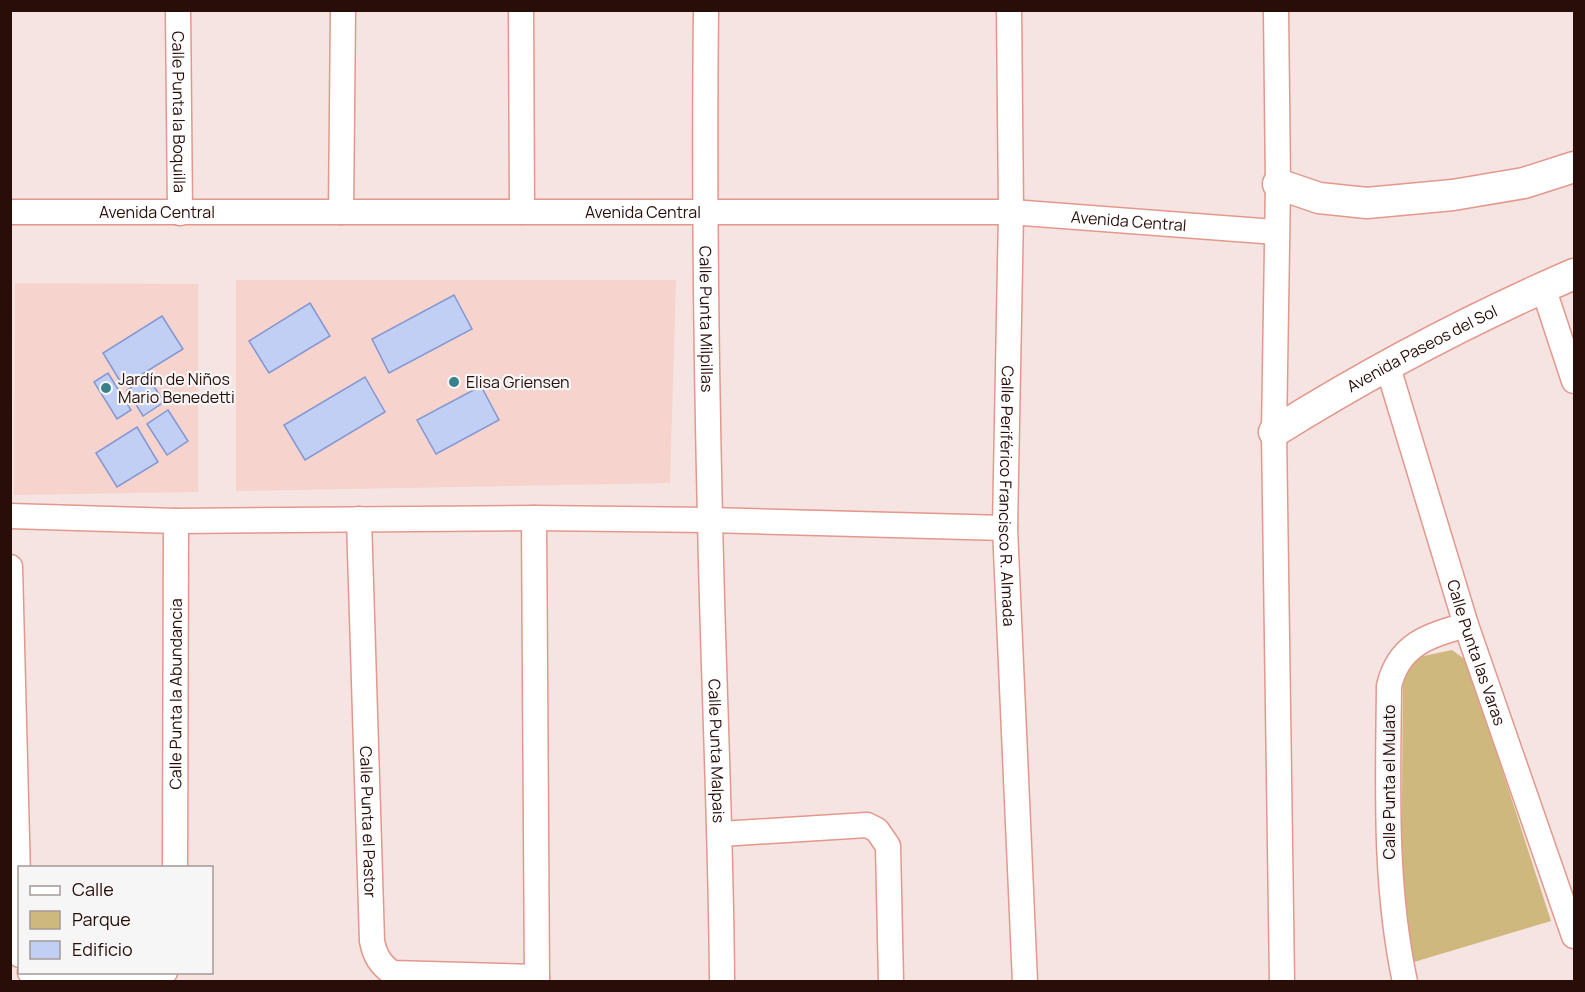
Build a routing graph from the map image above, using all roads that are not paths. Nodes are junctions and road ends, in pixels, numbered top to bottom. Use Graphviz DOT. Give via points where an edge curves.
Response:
graph roads {
  1 [pos="178,10"];
  2 [pos="343,10"];
  3 [pos="521,10"];
  4 [pos="706,10"];
  5 [pos="1009,10"];
  6 [pos="1276,10"];
  7 [pos="1575,167"];
  8 [pos="1278,184"];
  9 [pos="10,212"];
  10 [pos="341,212"];
  11 [pos="522,212"];
  12 [pos="1011,212"];
  13 [pos="180,213"];
  14 [pos="704,213"];
  15 [pos="1276,232"];
  16 [pos="1575,274"];
  17 [pos="1543,287"];
  18 [pos="1387,364"];
  19 [pos="1575,381"];
  20 [pos="1274,432"];
  21 [pos="10,516"];
  22 [pos="534,518"];
  23 [pos="359,519"];
  24 [pos="710,520"];
  25 [pos="176,521"];
  26 [pos="1005,528"];
  27 [pos="10,567"];
  28 [pos="1466,625"];
  29 [pos="721,834"];
  30 [pos="175,866"];
  31 [pos="18,877"];
  32 [pos="1573,927"];
  33 [pos="33,974"];
  34 [pos="123,974"];
  35 [pos="537,979"];
  36 [pos="722,981"];
  37 [pos="891,981"];
  38 [pos="1025,981"];
  39 [pos="1282,981"];
  40 [pos="1405,981"];
  1 -- 13 [label="street, Calle Punta la Boquilla"];
  2 -- 10 [label="street"];
  3 -- 11 [label="street"];
  4 -- 14 [label="street, Calle Punta Milpillas"];
  5 -- 12 [label="street, Calle Periférico Francisco R. Almada"];
  6 -- 8 [label="street"];
  7 -- 8 [label="street" via="1524,183 1367,203 1319,198"];
  8 -- 15 [label="street"];
  9 -- 13 [label="street, Avenida Central"];
  10 -- 11 [label="street, Avenida Central"];
  10 -- 13 [label="street, Avenida Central"];
  11 -- 14 [label="street, Avenida Central"];
  12 -- 14 [label="street, Avenida Central"];
  12 -- 15 [label="street, Avenida Central"];
  12 -- 26 [label="street, Calle Periférico Francisco R. Almada"];
  14 -- 24 [label="street, Calle Punta Milpillas"];
  15 -- 20 [label="street"];
  16 -- 17 [label="street, Avenida Paseos del Sol"];
  17 -- 18 [label="street, Avenida Paseos del Sol"];
  17 -- 19 [label="street"];
  18 -- 20 [label="street, Avenida Paseos del Sol"];
  18 -- 28 [label="street, Calle Punta las Varas"];
  20 -- 39 [label="street"];
  21 -- 25 [label="street"];
  22 -- 23 [label="street"];
  22 -- 24 [label="street"];
  22 -- 35 [label="street, Calle Punta el Pastor"];
  23 -- 25 [label="street"];
  23 -- 35 [label="street, Calle Punta el Pastor" via="374,954 392,973"];
  24 -- 26 [label="street"];
  24 -- 29 [label="street, Calle Punta Malpais"];
  25 -- 30 [label="street, Calle Punta la Abundancia"];
  26 -- 38 [label="street, Calle Periférico Francisco R. Almada"];
  27 -- 31 [label="street"];
  28 -- 32 [label="street, Calle Punta las Varas"];
  28 -- 40 [label="street, Calle Punta el Mulato" via="1415,645 1399,659 1389,686 1387,837"];
  29 -- 36 [label="street, Calle Punta Malpais"];
  29 -- 37 [label="street" via="867,825 877,830 888,846"];
  33 -- 34 [label="street" via="40,978"];
}
